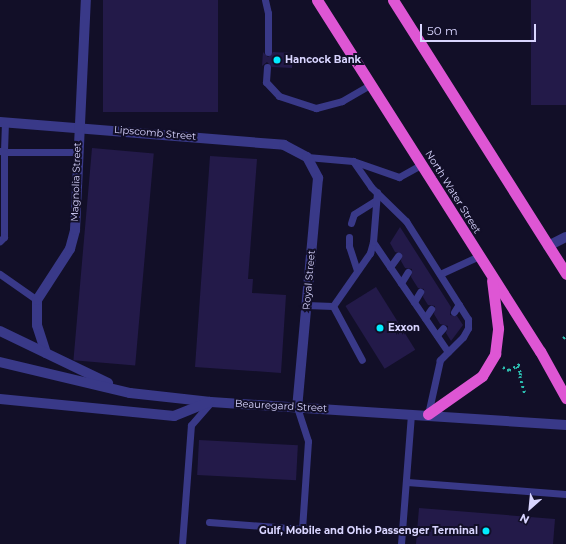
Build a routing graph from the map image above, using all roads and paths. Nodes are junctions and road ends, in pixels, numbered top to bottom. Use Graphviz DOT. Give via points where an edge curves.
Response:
graph roads {
  1 [pos="86,0"];
  2 [pos="265,0"];
  3 [pos="317,0"];
  4 [pos="393,0"];
  5 [pos="268,52"];
  6 [pos="267,67"];
  7 [pos="372,84"];
  8 [pos="2,122"];
  9 [pos="78,127"];
  10 [pos="2,151"];
  11 [pos="77,152"];
  12 [pos="307,157"];
  13 [pos="353,161"];
  14 [pos="421,165"];
  15 [pos="377,192"];
  16 [pos="376,200"];
  17 [pos="351,222"];
  18 [pos="414,232"];
  19 [pos="566,236"];
  20 [pos="349,237"];
  21 [pos="408,240"];
  22 [pos="0,242"];
  23 [pos="373,242"];
  24 [pos="548,246"];
  25 [pos="424,249"];
  26 [pos="398,256"];
  27 [pos="479,256"];
  28 [pos="419,257"];
  29 [pos="390,266"];
  30 [pos="357,270"];
  31 [pos="438,271"];
  32 [pos="408,272"];
  33 [pos="0,274"];
  34 [pos="566,274"];
  35 [pos="431,276"];
  36 [pos="492,277"];
  37 [pos="401,283"];
  38 [pos="446,284"];
  39 [pos="420,292"];
  40 [pos="442,292"];
  41 [pos="37,300"];
  42 [pos="414,302"];
  43 [pos="459,304"];
  44 [pos="306,305"];
  45 [pos="333,306"];
  46 [pos="431,309"];
  47 [pos="454,312"];
  48 [pos="426,318"];
  49 [pos="443,328"];
  50 [pos="0,331"];
  51 [pos="437,335"];
  52 [pos="566,336"];
  53 [pos="563,338"];
  54 [pos="46,352"];
  55 [pos="448,352"];
  56 [pos="362,360"];
  57 [pos="0,362"];
  58 [pos="502,366"];
  59 [pos="130,392"];
  60 [pos="525,393"];
  61 [pos="0,398"];
  62 [pos="566,398"];
  63 [pos="211,402"];
  64 [pos="297,406"];
  65 [pos="411,413"];
  66 [pos="428,414"];
  67 [pos="566,425"];
  68 [pos="407,482"];
  69 [pos="566,494"];
  70 [pos="209,522"];
  71 [pos="182,544"];
  72 [pos="401,544"];
  1 -- 9 [label="street, Magnolia Street"];
  2 -- 5 [label="lane" via="268,13"];
  3 -- 7 [label="highway, North Water Street"];
  4 -- 24 [label="highway"];
  6 -- 7 [label="lane" via="266,82 279,96 316,108 342,101"];
  7 -- 14 [label="highway, North Water Street"];
  8 -- 9 [label="street, Lipscomb Street"];
  8 -- 10 [label="lane"];
  9 -- 11 [label="street, Magnolia Street"];
  9 -- 12 [label="street, Lipscomb Street" via="284,145"];
  10 -- 11 [label="lane"];
  10 -- 22 [label="lane" via="4,237"];
  11 -- 41 [label="street, Magnolia Street" via="73,238 65,258"];
  12 -- 13 [label="lane"];
  12 -- 44 [label="street, Royal Street" via="318,178"];
  13 -- 14 [label="lane" via="398,177"];
  13 -- 15 [label="lane"];
  14 -- 27 [label="highway, North Water Street"];
  15 -- 16 [label="lane"];
  15 -- 18 [label="lane"];
  16 -- 17 [label="lane" via="354,214"];
  16 -- 23 [label="lane"];
  18 -- 21 [label="lane"];
  18 -- 25 [label="lane"];
  19 -- 24 [label="street"];
  20 -- 30 [label="lane" via="349,246"];
  23 -- 29 [label="lane"];
  23 -- 30 [label="lane" via="370,253"];
  24 -- 34 [label="highway"];
  25 -- 28 [label="lane"];
  25 -- 31 [label="lane"];
  26 -- 29 [label="lane"];
  27 -- 31 [label="lane"];
  27 -- 36 [label="highway, North Water Street"];
  29 -- 37 [label="lane"];
  30 -- 45 [label="lane"];
  31 -- 35 [label="lane"];
  31 -- 38 [label="lane"];
  32 -- 37 [label="lane"];
  33 -- 41 [label="lane"];
  36 -- 62 [label="highway, North Water Street" via="540,351"];
  36 -- 66 [label="highway" via="498,328 494,354 482,376"];
  37 -- 42 [label="lane"];
  38 -- 40 [label="lane"];
  38 -- 43 [label="lane"];
  39 -- 42 [label="lane"];
  41 -- 54 [label="street" via="37,325"];
  42 -- 48 [label="lane"];
  43 -- 47 [label="lane"];
  43 -- 55 [label="lane" via="468,319 468,328"];
  44 -- 45 [label="lane"];
  44 -- 64 [label="street, Royal Street"];
  45 -- 56 [label="lane"];
  46 -- 48 [label="lane"];
  48 -- 51 [label="lane"];
  49 -- 51 [label="lane"];
  50 -- 54 [label="street"];
  51 -- 55 [label="lane"];
  52 -- 53 [label="path"];
  54 -- 59 [label="street" via="76,370"];
  55 -- 66 [label="lane" via="440,360"];
  57 -- 59 [label="street, Beauregard Street"];
  58 -- 60 [label="path" via="509,370 519,365"];
  59 -- 63 [label="street, Beauregard Street"];
  61 -- 63 [label="street" via="174,416"];
  63 -- 64 [label="street, Beauregard Street"];
  63 -- 71 [label="lane" via="191,425"];
  64 -- 65 [label="street, Beauregard Street"];
  64 -- 70 [label="lane" via="308,441 302,528"];
  65 -- 66 [label="street, Beauregard Street"];
  65 -- 68 [label="lane"];
  66 -- 67 [label="street, Beauregard Street"];
  68 -- 69 [label="lane"];
  68 -- 72 [label="lane"];
}
